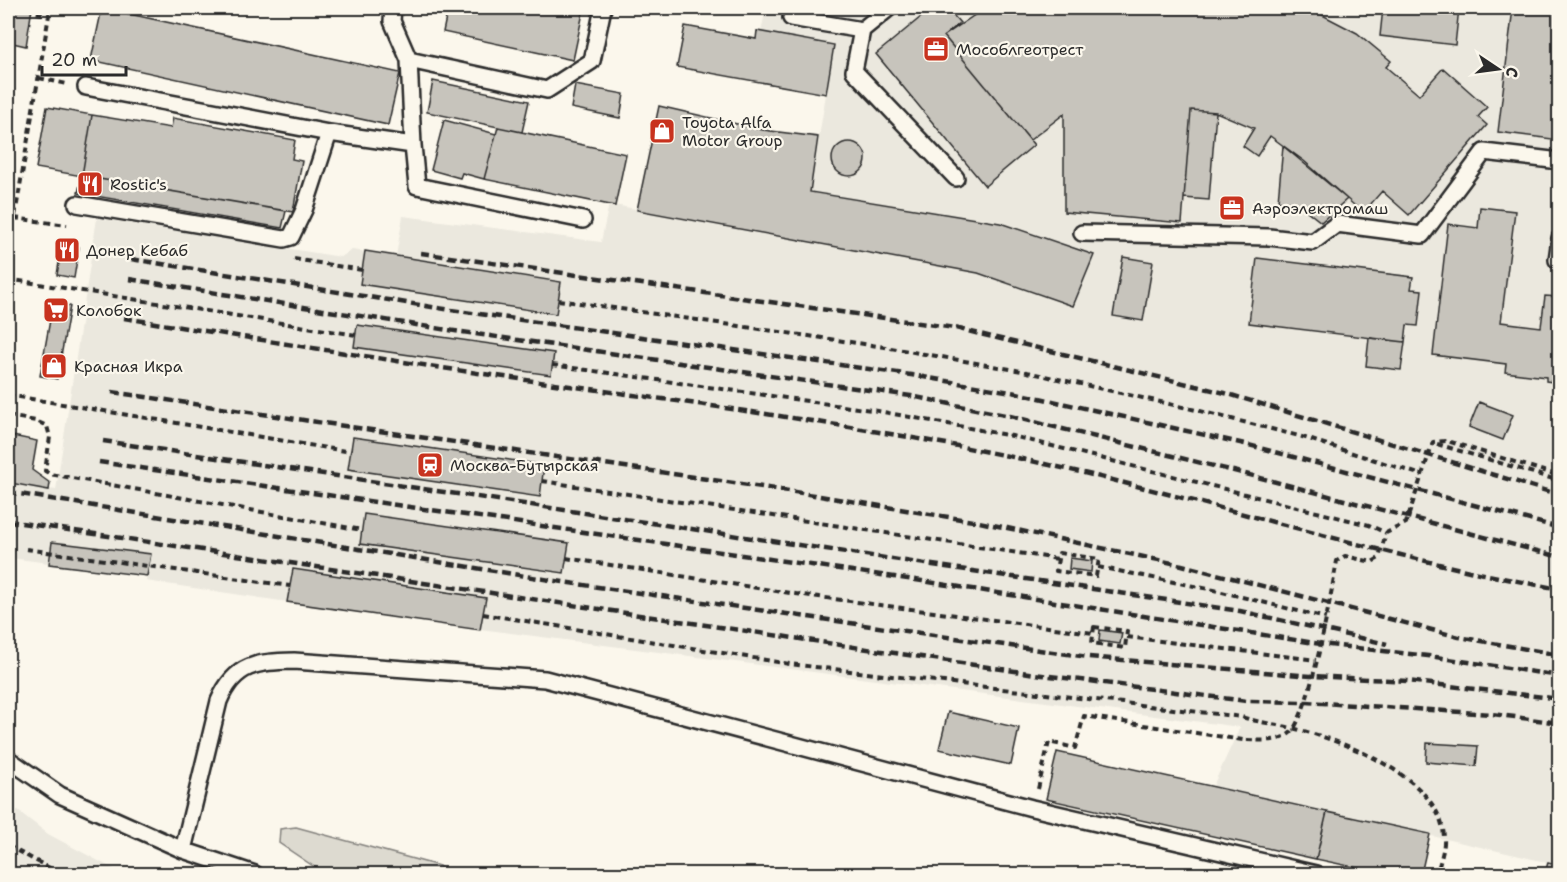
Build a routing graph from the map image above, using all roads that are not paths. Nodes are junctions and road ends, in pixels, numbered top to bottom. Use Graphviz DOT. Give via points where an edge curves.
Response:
graph roads {
  1 [pos="393,8"];
  2 [pos="603,8"];
  3 [pos="889,8"];
  4 [pos="791,18"];
  5 [pos="862,30"];
  6 [pos="409,60"];
  7 [pos="86,87"];
  8 [pos="329,133"];
  9 [pos="413,145"];
  10 [pos="1560,161"];
  11 [pos="956,178"];
  12 [pos="77,204"];
  13 [pos="582,220"];
  14 [pos="1082,233"];
  15 [pos="1560,238"];
  16 [pos="1560,261"];
  17 [pos="8,759"];
  18 [pos="183,850"];
  19 [pos="255,874"];
  20 [pos="1316,874"];
  1 -- 6 [label="lane" via="392,21"];
  2 -- 6 [label="lane" via="592,61 547,90"];
  3 -- 5 [label="lane"];
  4 -- 5 [label="lane"];
  5 -- 11 [label="lane" via="854,71"];
  6 -- 9 [label="lane"];
  7 -- 8 [label="lane"];
  8 -- 9 [label="lane"];
  8 -- 12 [label="lane" via="304,210 291,237 284,239"];
  9 -- 13 [label="lane" via="417,186"];
  10 -- 14 [label="lane" via="1484,152 1422,235 1337,224 1313,242 1269,237"];
  15 -- 16 [label="lane"];
  17 -- 18 [label="lane" via="60,795"];
  18 -- 19 [label="lane"];
  18 -- 20 [label="lane" via="225,687 237,673 259,662 294,661 545,679 1032,808"];
}
